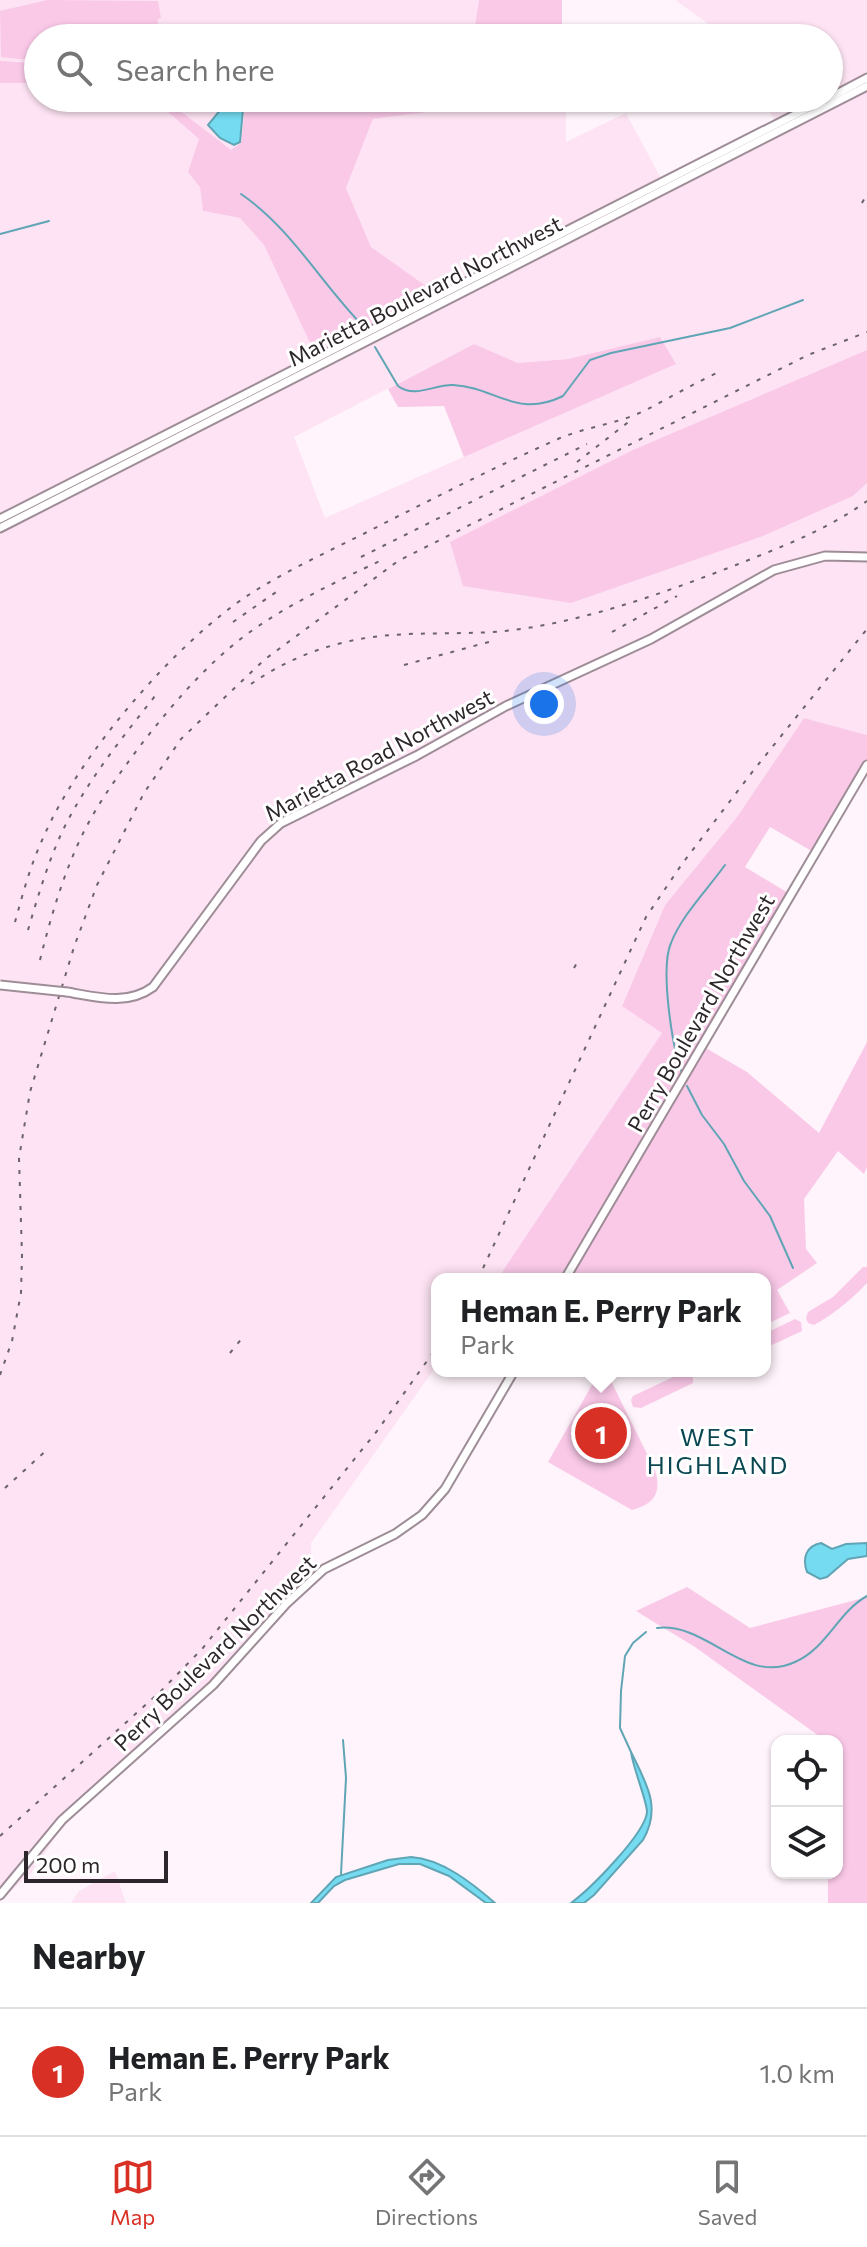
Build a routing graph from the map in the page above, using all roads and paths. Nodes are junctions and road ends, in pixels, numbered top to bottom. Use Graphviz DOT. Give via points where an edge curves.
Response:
graph roads {
  1 [pos="867,78"];
  2 [pos="867,86"];
  3 [pos="843,91"];
  4 [pos="843,98"];
  5 [pos="801,112"];
  6 [pos="816,112"];
  7 [pos="0,519"];
  8 [pos="0,528"];
  9 [pos="867,557"];
  10 [pos="867,765"];
  11 [pos="0,985"];
  12 [pos="569,1273"];
  13 [pos="508,1377"];
  14 [pos="0,1895"];
  1 -- 3 [label="street"];
  2 -- 4 [label="street, Marietta Boulevard Northwest"];
  5 -- 7 [label="street"];
  6 -- 8 [label="street, Marietta Boulevard Northwest"];
  9 -- 11 [label="street, Marietta Road Northwest, bridge" via="825,556 766,574 651,639 506,706 281,823 261,841 147,991 123,999"];
  10 -- 12 [label="street, Perry Boulevard Northwest"];
  13 -- 14 [label="street, Perry Boulevard Northwest" via="422,1515 324,1569 202,1695 62,1820"];
}
